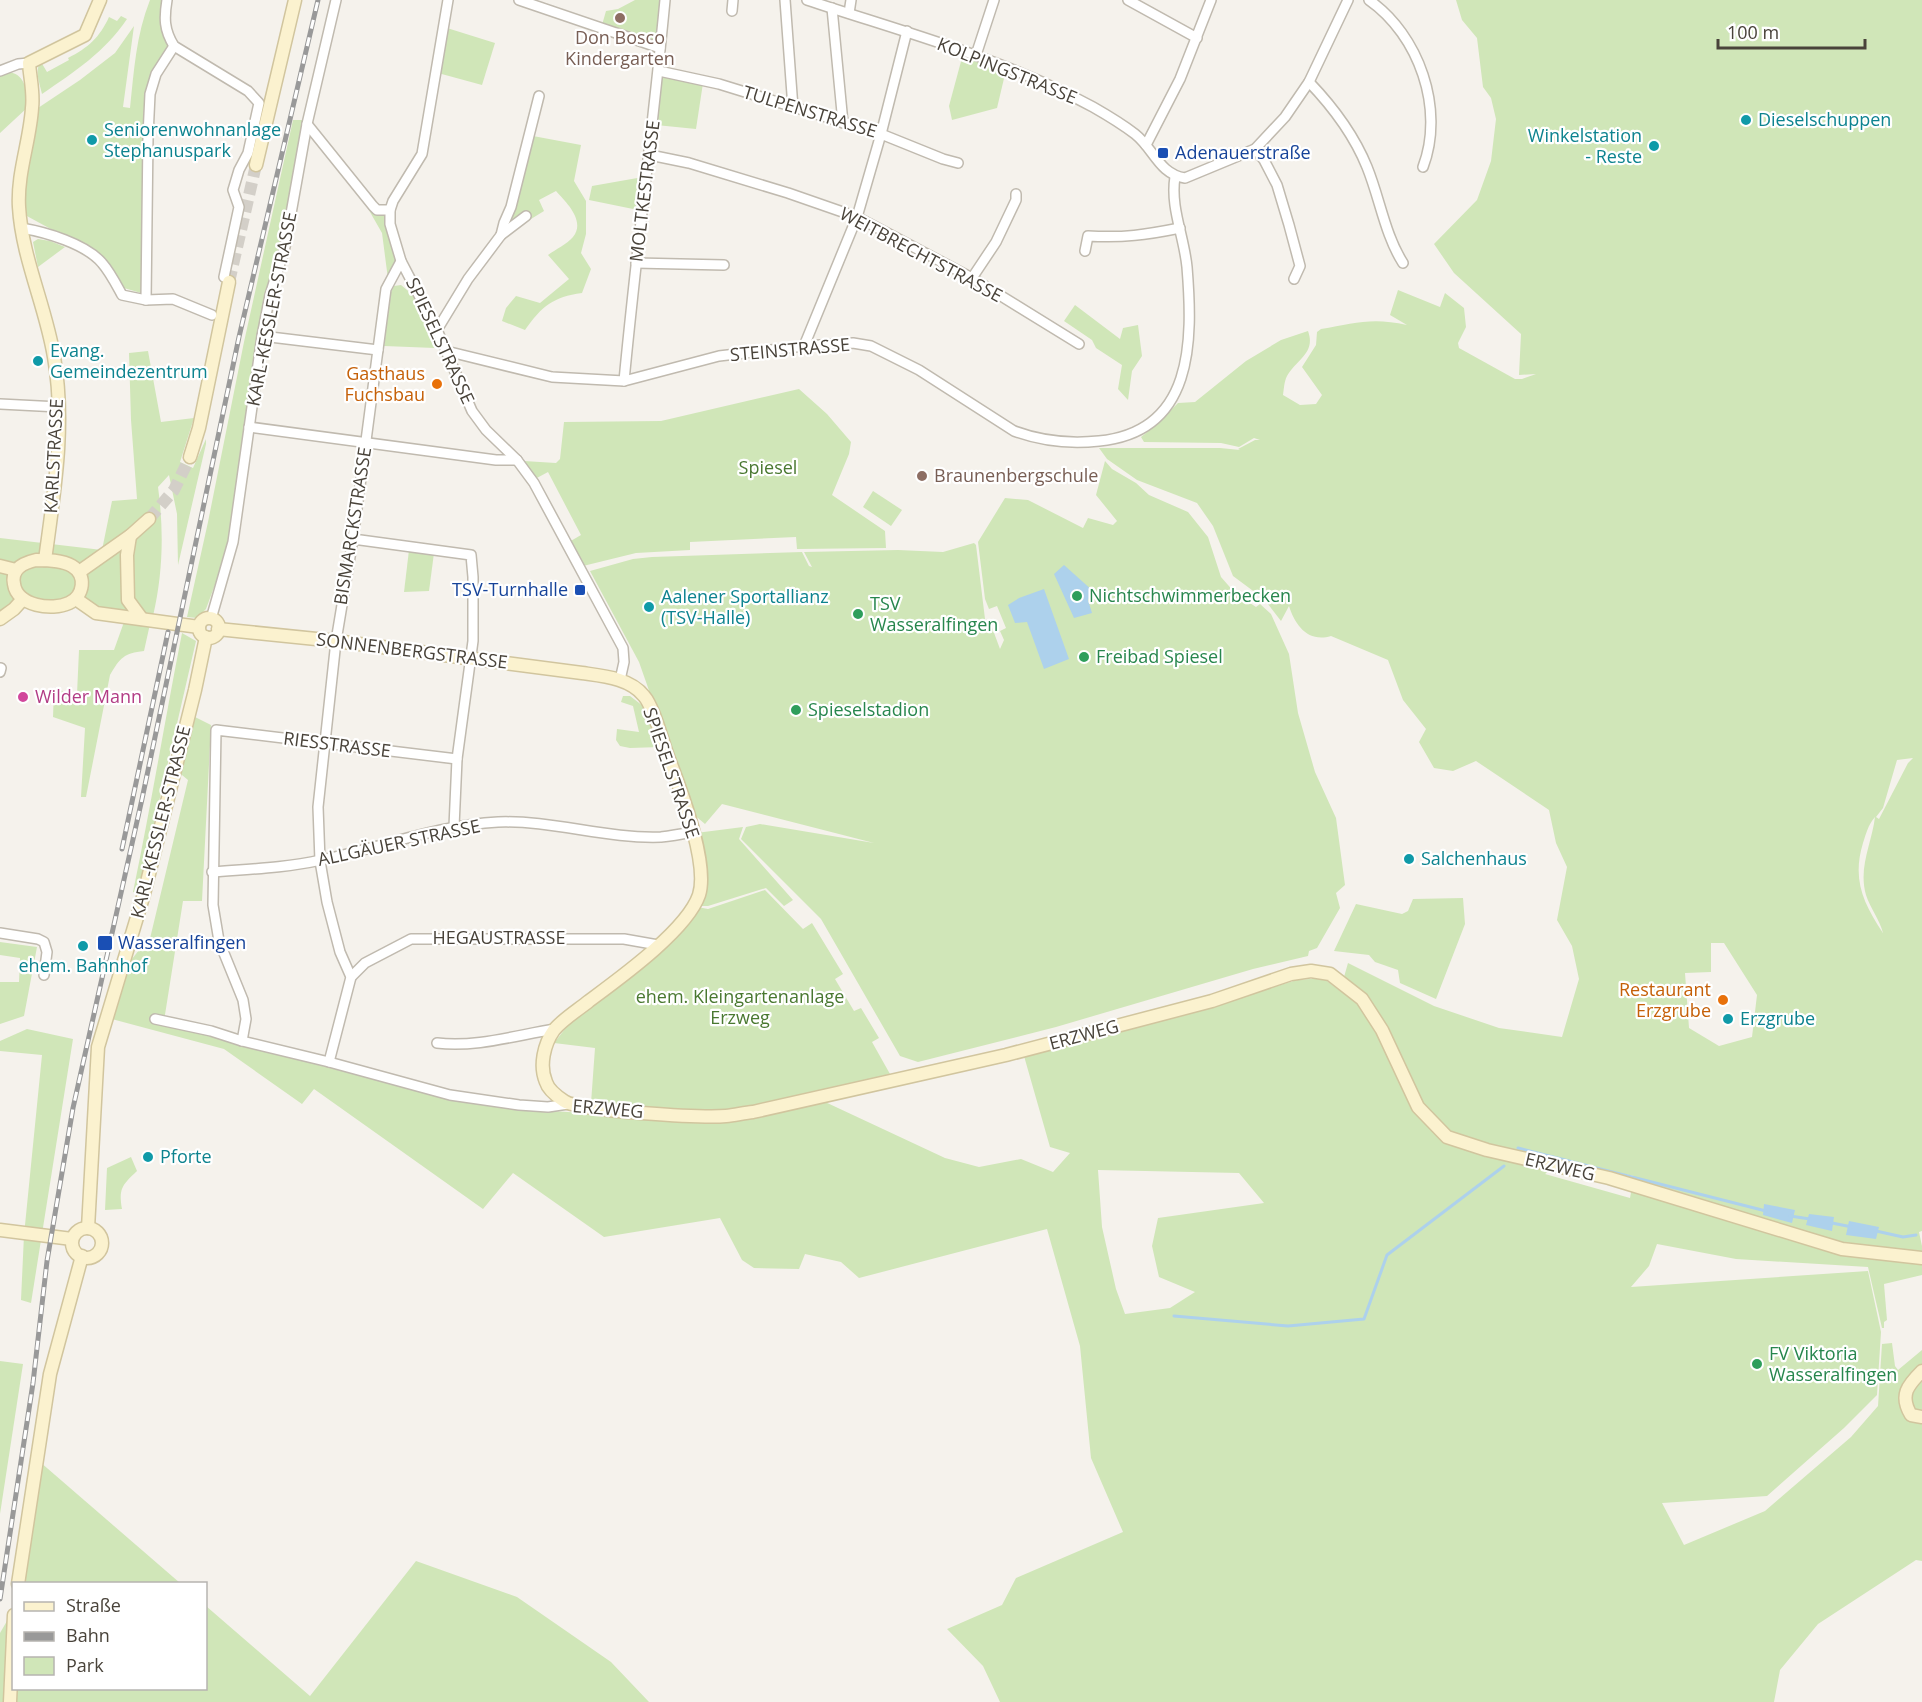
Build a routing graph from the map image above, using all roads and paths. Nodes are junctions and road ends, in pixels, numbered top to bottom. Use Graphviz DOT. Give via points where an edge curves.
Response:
graph roads {
  1 [pos="100,0"];
  2 [pos="167,0"];
  3 [pos="295,0"];
  4 [pos="336,0"];
  5 [pos="448,0"];
  6 [pos="519,0"];
  7 [pos="664,0"];
  8 [pos="733,0"];
  9 [pos="785,0"];
  10 [pos="807,0"];
  11 [pos="851,0"];
  12 [pos="994,0"];
  13 [pos="1128,0"];
  14 [pos="1210,0"];
  15 [pos="1348,0"];
  16 [pos="1369,0"];
  17 [pos="832,8"];
  18 [pos="732,11"];
  19 [pos="849,13"];
  20 [pos="907,31"];
  21 [pos="1197,38"];
  22 [pos="174,46"];
  23 [pos="660,48"];
  24 [pos="976,55"];
  25 [pos="29,63"];
  26 [pos="659,71"];
  27 [pos="0,72"];
  28 [pos="1309,82"];
  29 [pos="539,96"];
  30 [pos="793,108"];
  31 [pos="843,123"];
  32 [pos="307,124"];
  33 [pos="881,134"];
  34 [pos="1146,145"];
  35 [pos="1255,150"];
  36 [pos="650,155"];
  37 [pos="958,163"];
  38 [pos="256,165"];
  39 [pos="1423,167"];
  40 [pos="1175,177"];
  41 [pos="1017,194"];
  42 [pos="390,210"];
  43 [pos="526,216"];
  44 [pos="857,217"];
  45 [pos="21,228"];
  46 [pos="1180,228"];
  47 [pos="501,235"];
  48 [pos="1085,251"];
  49 [pos="401,261"];
  50 [pos="636,263"];
  51 [pos="1403,263"];
  52 [pos="724,265"];
  53 [pos="972,278"];
  54 [pos="227,279"];
  55 [pos="1294,279"];
  56 [pos="146,300"];
  57 [pos="212,315"];
  58 [pos="437,330"];
  59 [pos="262,336"];
  60 [pos="1079,344"];
  61 [pos="804,346"];
  62 [pos="378,350"];
  63 [pos="446,351"];
  64 [pos="624,381"];
  65 [pos="0,404"];
  66 [pos="59,408"];
  67 [pos="249,427"];
  68 [pos="366,442"];
  69 [pos="190,457"];
  70 [pos="517,460"];
  71 [pos="149,519"];
  72 [pos="130,536"];
  73 [pos="352,539"];
  74 [pos="45,560"];
  75 [pos="0,566"];
  76 [pos="16,570"];
  77 [pos="79,572"];
  78 [pos="23,599"];
  79 [pos="76,599"];
  80 [pos="0,619"];
  81 [pos="142,619"];
  82 [pos="215,624"];
  83 [pos="203,632"];
  84 [pos="336,641"];
  85 [pos="471,659"];
  86 [pos="620,680"];
  87 [pos="216,730"];
  88 [pos="324,743"];
  89 [pos="457,759"];
  90 [pos="454,827"];
  91 [pos="692,832"];
  92 [pos="320,861"];
  93 [pos="213,872"];
  94 [pos="0,933"];
  95 [pos="658,945"];
  96 [pos="44,975"];
  97 [pos="351,977"];
  98 [pos="155,1019"];
  99 [pos="555,1029"];
  100 [pos="242,1041"];
  101 [pos="437,1044"];
  102 [pos="328,1062"];
  103 [pos="568,1104"];
  104 [pos="88,1228"];
  105 [pos="0,1230"];
  106 [pos="72,1239"];
  107 [pos="82,1256"];
  108 [pos="1922,1258"];
  109 [pos="1922,1371"];
  110 [pos="1922,1417"];
  111 [pos="18,1582"];
  112 [pos="12,1658"];
  113 [pos="10,1702"];
  1 -- 25 [label="street" via="85,34"];
  2 -- 22 [label="street" via="165,21"];
  3 -- 38 [label="street"];
  4 -- 32 [label="street, KARL-KESSLER-STRASSE"];
  5 -- 42 [label="street" via="422,154"];
  6 -- 23 [label="street"];
  7 -- 23 [label="street, MOLTKESTRASSE"];
  8 -- 18 [label="street"];
  9 -- 30 [label="street"];
  10 -- 17 [label="street, KOLPINGSTRASSE"];
  11 -- 19 [label="street"];
  12 -- 24 [label="street"];
  13 -- 21 [label="street"];
  14 -- 21 [label="street"];
  15 -- 28 [label="street"];
  16 -- 39 [label="street" via="1400,31 1418,60 1428,91 1430,122"];
  17 -- 19 [label="street, KOLPINGSTRASSE"];
  17 -- 31 [label="street"];
  19 -- 20 [label="street, KOLPINGSTRASSE"];
  20 -- 24 [label="street, KOLPINGSTRASSE"];
  20 -- 33 [label="street"];
  21 -- 34 [label="street"];
  22 -- 54 [label="street" via="248,91 259,103 248,153 233,190 239,207"];
  22 -- 56 [label="street" via="156,74 150,93"];
  23 -- 26 [label="street, MOLTKESTRASSE"];
  24 -- 34 [label="street, KOLPINGSTRASSE" via="1094,108"];
  25 -- 27 [label="street"];
  25 -- 45 [label="street, KARLSTRASSE" via="32,108 19,182"];
  26 -- 30 [label="street, TULPENSTRASSE" via="719,84"];
  26 -- 36 [label="street, MOLTKESTRASSE"];
  28 -- 35 [label="street"];
  28 -- 51 [label="street" via="1345,126 1367,166 1394,249"];
  29 -- 47 [label="street"];
  30 -- 31 [label="street, TULPENSTRASSE"];
  31 -- 33 [label="street, TULPENSTRASSE"];
  32 -- 42 [label="street" via="373,206"];
  32 -- 59 [label="street, KARL-KESSLER-STRASSE" via="285,247"];
  33 -- 37 [label="street, TULPENSTRASSE"];
  33 -- 44 [label="street"];
  34 -- 40 [label="street, KOLPINGSTRASSE" via="1163,169"];
  35 -- 40 [label="street" via="1185,178"];
  35 -- 55 [label="street" via="1277,185 1300,266"];
  36 -- 44 [label="street, WEITBRECHTSTRASSE" via="700,166"];
  36 -- 50 [label="street, MOLTKESTRASSE"];
  40 -- 46 [label="street" via="1173,192"];
  41 -- 53 [label="street" via="996,242"];
  42 -- 49 [label="street"];
  43 -- 47 [label="street"];
  44 -- 53 [label="street, WEITBRECHTSTRASSE"];
  44 -- 61 [label="street"];
  45 -- 56 [label="street" via="50,234 92,253 105,266 122,295"];
  45 -- 66 [label="street, KARLSTRASSE" via="49,331"];
  46 -- 48 [label="street" via="1138,237 1088,236"];
  46 -- 61 [label="street, STEINSTRASSE" via="1187,263 1189,330 1182,374 1173,399 1149,426 1128,437 1092,442 1037,438 1014,431 919,370 871,346"];
  47 -- 58 [label="street"];
  49 -- 58 [label="street, SPIESELSTRASSE"];
  49 -- 62 [label="street, BISMARCKSTRASSE" via="386,289"];
  50 -- 52 [label="street"];
  50 -- 64 [label="street, MOLTKESTRASSE"];
  53 -- 60 [label="street, WEITBRECHTSTRASSE"];
  54 -- 69 [label="street" via="200,428"];
  56 -- 57 [label="street" via="173,299"];
  58 -- 63 [label="street, SPIESELSTRASSE"];
  59 -- 62 [label="street"];
  59 -- 67 [label="street, KARL-KESSLER-STRASSE"];
  61 -- 64 [label="street, STEINSTRASSE" via="719,356"];
  62 -- 68 [label="street, BISMARCKSTRASSE"];
  63 -- 64 [label="street, STEINSTRASSE" via="552,376"];
  63 -- 70 [label="street, SPIESELSTRASSE" via="472,411"];
  65 -- 66 [label="street"];
  66 -- 74 [label="street, KARLSTRASSE" via="57,470"];
  67 -- 68 [label="street"];
  67 -- 82 [label="street, KARL-KESSLER-STRASSE"];
  68 -- 70 [label="street"];
  68 -- 73 [label="street, BISMARCKSTRASSE"];
  70 -- 86 [label="street, SPIESELSTRASSE" via="534,483 623,648"];
  71 -- 72 [label="street"];
  72 -- 77 [label="street"];
  72 -- 81 [label="street" via="128,600"];
  73 -- 84 [label="street, BISMARCKSTRASSE"];
  73 -- 85 [label="street" via="471,555"];
  74 -- 76 [label="street" via="27,562"];
  74 -- 77 [label="street" via="63,562"];
  75 -- 76 [label="street"];
  76 -- 78 [label="street" via="14,584"];
  77 -- 79 [label="street" via="82,586"];
  78 -- 79 [label="street" via="51,606"];
  78 -- 80 [label="street"];
  79 -- 81 [label="street" via="96,613"];
  81 -- 83 [label="street"];
  82 -- 83 [label="street" via="203,620"];
  82 -- 84 [label="street, SONNENBERGSTRASSE"];
  83 -- 104 [label="street, KARL-KESSLER-STRASSE" via="195,690 144,894 98,1047"];
  84 -- 85 [label="street, SONNENBERGSTRASSE"];
  84 -- 88 [label="street, BISMARCKSTRASSE"];
  85 -- 86 [label="street, SONNENBERGSTRASSE"];
  85 -- 89 [label="street"];
  86 -- 91 [label="street, SPIESELSTRASSE" via="645,697"];
  87 -- 88 [label="street, RIESSTRASSE"];
  87 -- 93 [label="street, KARL-KESSLER-STRASSE"];
  88 -- 89 [label="street, RIESSTRASSE"];
  88 -- 92 [label="street, BISMARCKSTRASSE" via="318,807"];
  89 -- 90 [label="street"];
  90 -- 91 [label="street, ALLGÄUER STRASSE" via="498,822 640,836"];
  90 -- 92 [label="street, ALLGÄUER STRASSE"];
  91 -- 95 [label="street, SPIESELSTRASSE" via="701,865 700,892 683,922"];
  92 -- 93 [label="street, ALLGÄUER STRASSE"];
  92 -- 97 [label="street, BISMARCKSTRASSE" via="340,952"];
  93 -- 100 [label="street, KARL-KESSLER-STRASSE" via="219,941 243,1000 246,1019"];
  94 -- 96 [label="street" via="44,942"];
  95 -- 97 [label="street, HEGAUSTRASSE" via="624,939 411,939 365,963"];
  95 -- 99 [label="street, SPIESELSTRASSE"];
  97 -- 102 [label="street"];
  98 -- 100 [label="street, ERZWEG" via="211,1030"];
  99 -- 101 [label="street"];
  99 -- 103 [label="street, SPIESELSTRASSE" via="542,1062 546,1083"];
  100 -- 102 [label="street, ERZWEG"];
  102 -- 103 [label="street, ERZWEG" via="472,1099 548,1107"];
  103 -- 108 [label="street, ERZWEG" via="724,1116 753,1112 1006,1055 1311,971 1330,974 1362,999 1382,1030 1418,1107 1447,1137 1486,1150 1609,1178 1842,1249"];
  104 -- 106 [label="street"];
  104 -- 107 [label="street" via="98,1233 101,1246 97,1254"];
  105 -- 106 [label="street"];
  106 -- 107 [label="street" via="73,1248"];
  107 -- 111 [label="street" via="50,1374"];
  109 -- 110 [label="street" via="1905,1393 1911,1415"];
  112 -- 113 [label="street"];
}
